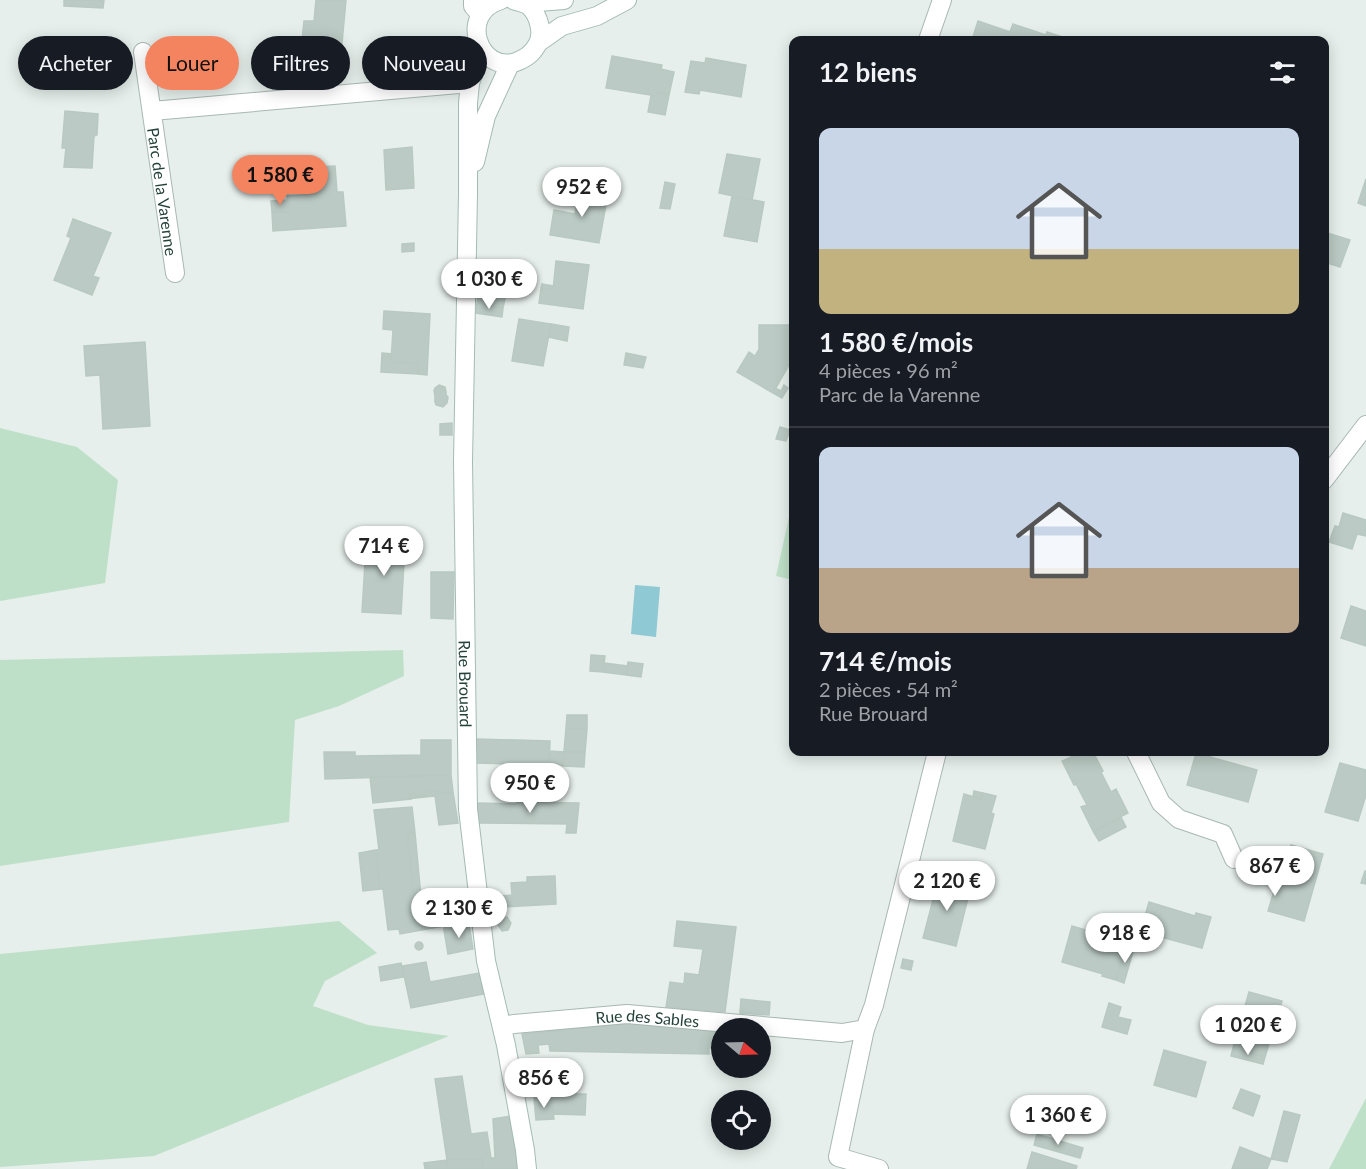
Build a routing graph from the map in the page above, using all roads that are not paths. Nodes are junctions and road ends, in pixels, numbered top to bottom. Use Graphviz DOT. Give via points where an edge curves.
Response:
graph roads {
  1 [pos="501,0"];
  2 [pos="564,0"];
  3 [pos="627,0"];
  4 [pos="942,0"];
  5 [pos="521,3"];
  6 [pos="477,7"];
  7 [pos="477,36"];
  8 [pos="929,36"];
  9 [pos="539,42"];
  10 [pos="143,52"];
  11 [pos="487,54"];
  12 [pos="510,64"];
  13 [pos="382,90"];
  14 [pos="469,90"];
  15 [pos="152,111"];
  16 [pos="468,193"];
  17 [pos="175,273"];
  18 [pos="1366,424"];
  19 [pos="1329,473"];
  20 [pos="936,756"];
  21 [pos="1138,756"];
  22 [pos="1234,859"];
  23 [pos="502,1026"];
  24 [pos="865,1029"];
  25 [pos="527,1169"];
  26 [pos="879,1169"];
  1 -- 6 [label="street"];
  2 -- 5 [label="street"];
  3 -- 9 [label="street" via="597,16 562,26"];
  4 -- 8 [label="street"];
  5 -- 9 [label="street" via="540,22"];
  6 -- 7 [label="street"];
  9 -- 12 [label="street" via="528,58"];
  10 -- 15 [label="street, Parc de la Varenne"];
  11 -- 12 [label="street"];
  12 -- 16 [label="street, Rue Brouard" via="486,116"];
  13 -- 15 [label="street, Parc de la Varenne"];
  14 -- 16 [label="street, Rue Brouard"];
  15 -- 17 [label="street, Parc de la Varenne"];
  16 -- 23 [label="street, Rue Brouard" via="463,462 468,809 486,961"];
  18 -- 19 [label="street"];
  20 -- 24 [label="street"];
  21 -- 22 [label="street" via="1161,803 1179,819 1223,834"];
  23 -- 24 [label="street, Rue des Sables" via="627,1014 842,1033"];
  23 -- 25 [label="street, Rue Brouard"];
  24 -- 26 [label="street" via="838,1157"];
}
